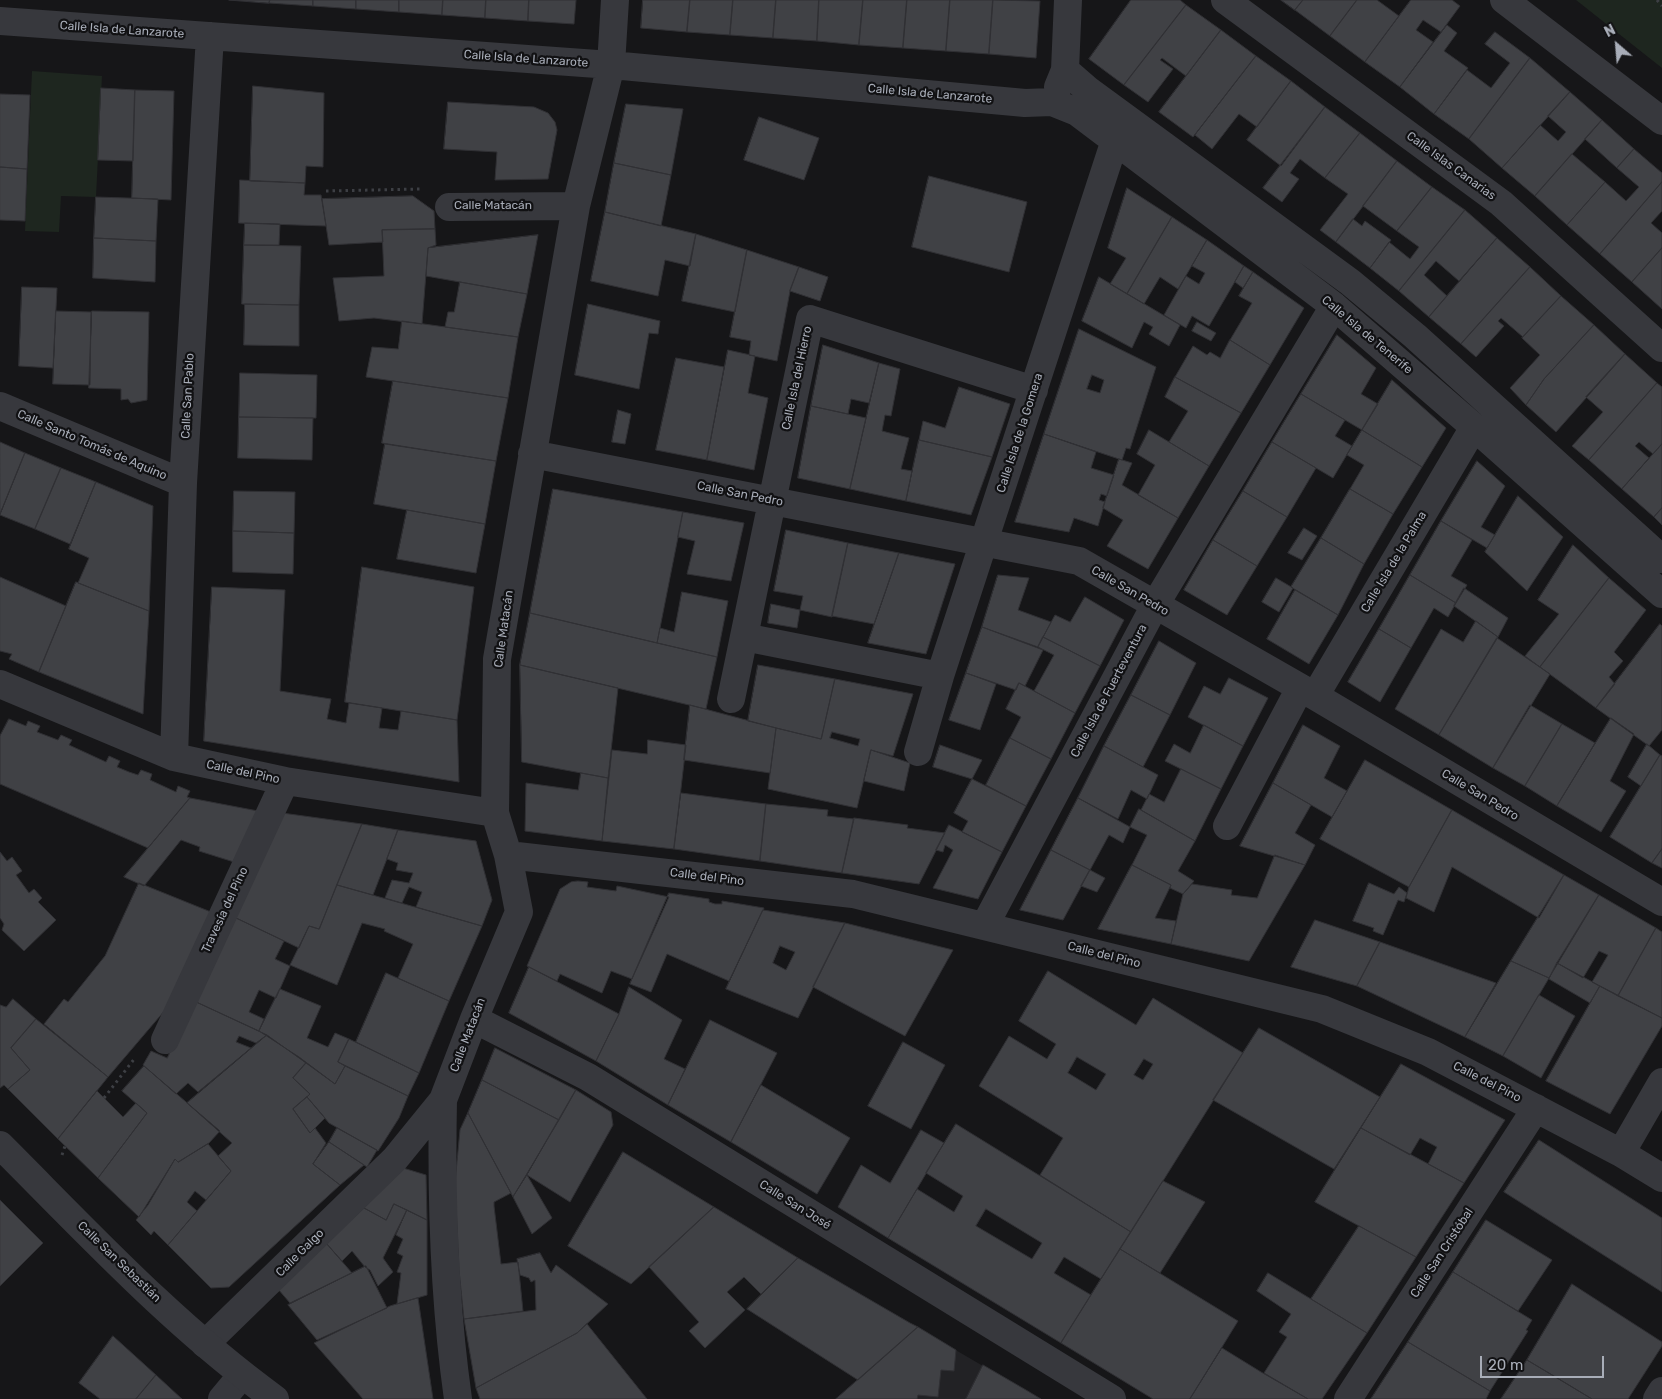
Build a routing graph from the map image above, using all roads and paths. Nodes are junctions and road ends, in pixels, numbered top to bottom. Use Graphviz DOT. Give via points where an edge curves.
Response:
graph roads {
  1 [pos="615,0"];
  2 [pos="1068,0"];
  3 [pos="1226,0"];
  4 [pos="1504,0"];
  5 [pos="1657,0"];
  6 [pos="1662,6"];
  7 [pos="0,21"];
  8 [pos="210,36"];
  9 [pos="611,65"];
  10 [pos="1065,70"];
  11 [pos="1052,102"];
  12 [pos="1662,121"];
  13 [pos="1121,128"];
  14 [pos="326,192"];
  15 [pos="576,206"];
  16 [pos="449,207"];
  17 [pos="1334,306"];
  18 [pos="1662,348"];
  19 [pos="1034,390"];
  20 [pos="0,406"];
  21 [pos="1474,427"];
  22 [pos="532,454"];
  23 [pos="183,483"];
  24 [pos="772,500"];
  25 [pos="984,542"];
  26 [pos="1662,559"];
  27 [pos="1662,594"];
  28 [pos="1155,605"];
  29 [pos="744,637"];
  30 [pos="940,676"];
  31 [pos="1,687"];
  32 [pos="1307,692"];
  33 [pos="732,699"];
  34 [pos="918,752"];
  35 [pos="174,757"];
  36 [pos="285,781"];
  37 [pos="495,813"];
  38 [pos="1227,826"];
  39 [pos="508,855"];
  40 [pos="1662,902"];
  41 [pos="985,925"];
  42 [pos="474,1019"];
  43 [pos="165,1040"];
  44 [pos="1662,1082"];
  45 [pos="104,1098"];
  46 [pos="443,1100"];
  47 [pos="1536,1108"];
  48 [pos="0,1145"];
  49 [pos="1621,1154"];
  50 [pos="395,1160"];
  51 [pos="1662,1178"];
  52 [pos="205,1344"];
  53 [pos="242,1375"];
  54 [pos="1662,1391"];
  55 [pos="222,1399"];
  56 [pos="275,1399"];
  57 [pos="458,1399"];
  58 [pos="1112,1399"];
  59 [pos="1348,1399"];
  60 [pos="1657,1399"];
  1 -- 9 [label="street, Calle Matacán"];
  2 -- 10 [label="street"];
  3 -- 18 [label="street, Calle Islas Canarias" via="1502,203"];
  4 -- 12 [label="street"];
  5 -- 6 [label="path"];
  7 -- 8 [label="street, Calle Isla de Lanzarote"];
  8 -- 9 [label="street, Calle Isla de Lanzarote"];
  8 -- 23 [label="street, Calle San Pablo"];
  9 -- 11 [label="street, Calle Isla de Lanzarote" via="1025,103"];
  9 -- 15 [label="street, Calle Matacán"];
  10 -- 11 [label="street"];
  10 -- 13 [label="street, Calle Isla de Tenerife" via="1088,90"];
  11 -- 13 [label="street, Calle Isla de Tenerife"];
  13 -- 17 [label="street, Calle Isla de Tenerife"];
  13 -- 19 [label="street, Calle Isla de la Gomera"];
  13 -- 26 [label="street, Calle Isla de Tenerife" via="1350,282 1415,336"];
  14 -- 16 [label="path, Calle Matacán" via="423,189"];
  15 -- 16 [label="street, Calle Matacán"];
  15 -- 22 [label="street, Calle Matacán"];
  17 -- 21 [label="street, Calle Isla de Tenerife"];
  17 -- 28 [label="street, Calle Isla de Fuerteventura"];
  19 -- 24 [label="street, Calle Isla del Hierro" via="810,319"];
  19 -- 25 [label="street, Calle Isla de la Gomera"];
  20 -- 23 [label="street, Calle Santo Tomás de Aquino"];
  21 -- 27 [label="street, Calle Isla de Tenerife"];
  21 -- 32 [label="street, Calle Isla de la Palma"];
  22 -- 24 [label="street, Calle San Pedro"];
  22 -- 37 [label="street, Calle Matacán" via="497,659"];
  23 -- 35 [label="street, Calle San Pablo"];
  24 -- 25 [label="street, Calle San Pedro"];
  24 -- 29 [label="street, Calle Isla del Hierro"];
  25 -- 28 [label="street, Calle San Pedro" via="1079,562"];
  25 -- 30 [label="street, Calle Isla de la Gomera"];
  28 -- 32 [label="street, Calle San Pedro"];
  28 -- 41 [label="street, Calle Isla de Fuerteventura"];
  29 -- 30 [label="street"];
  29 -- 33 [label="street, Calle Isla del Hierro"];
  30 -- 34 [label="street, Calle Isla de la Gomera"];
  31 -- 35 [label="street, Calle del Pino"];
  32 -- 38 [label="street, Calle Isla de la Palma"];
  32 -- 40 [label="street, Calle San Pedro"];
  35 -- 36 [label="street, Calle del Pino"];
  36 -- 37 [label="street, Calle del Pino"];
  36 -- 43 [label="street, Travesía del Pino"];
  37 -- 39 [label="street, Calle Matacán"];
  39 -- 41 [label="street, Calle del Pino" via="853,894"];
  39 -- 42 [label="street, Calle Matacán" via="520,912"];
  41 -- 47 [label="street, Calle del Pino" via="1322,1009 1428,1052"];
  42 -- 46 [label="street, Calle Matacán"];
  42 -- 58 [label="street, Calle San José" via="588,1077"];
  43 -- 45 [label="path" via="140,1051"];
  44 -- 49 [label="street"];
  46 -- 50 [label="street, Calle Matacán"];
  46 -- 57 [label="street, Calle Matacán" via="445,1260"];
  47 -- 49 [label="street, Calle del Pino"];
  47 -- 59 [label="street, Calle San Cristóbal"];
  48 -- 52 [label="street, Calle San Sebastián"];
  49 -- 51 [label="street, Calle del Pino"];
  50 -- 52 [label="street, Calle Galgo"];
  52 -- 53 [label="street, Calle San Sebastián"];
  53 -- 55 [label="street"];
  53 -- 56 [label="street, Calle San Sebastián"];
  54 -- 60 [label="street"];
}
